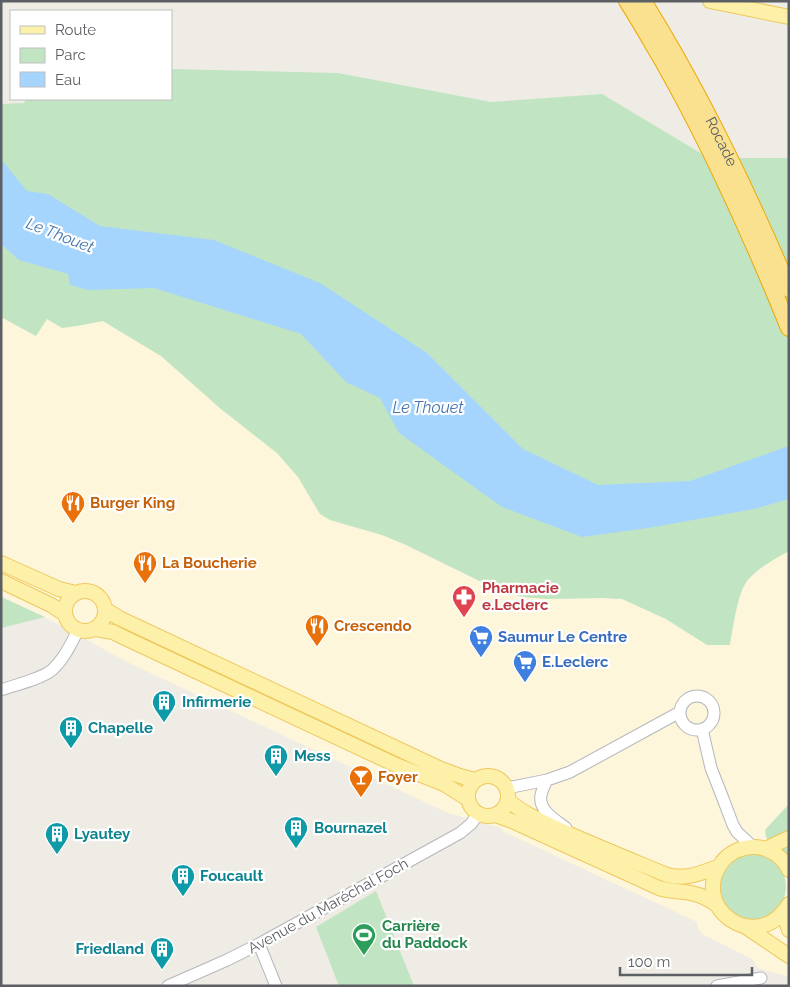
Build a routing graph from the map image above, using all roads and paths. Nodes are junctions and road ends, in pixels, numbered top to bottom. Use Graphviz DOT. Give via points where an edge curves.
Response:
graph roads {
  1 [pos="710,1"];
  2 [pos="637,5"];
  3 [pos="789,17"];
  4 [pos="789,289"];
  5 [pos="788,326"];
  6 [pos="1,563"];
  7 [pos="1,580"];
  8 [pos="76,593"];
  9 [pos="106,609"];
  10 [pos="65,614"];
  11 [pos="96,628"];
  12 [pos="78,630"];
  13 [pos="1,690"];
  14 [pos="680,712"];
  15 [pos="702,729"];
  16 [pos="475,780"];
  17 [pos="548,780"];
  18 [pos="508,794"];
  19 [pos="468,799"];
  20 [pos="478,814"];
  21 [pos="494,815"];
  22 [pos="579,838"];
  23 [pos="789,838"];
  24 [pos="759,848"];
  25 [pos="788,865"];
  26 [pos="718,867"];
  27 [pos="716,905"];
  28 [pos="786,908"];
  29 [pos="745,926"];
  30 [pos="789,930"];
  31 [pos="259,944"];
  32 [pos="789,956"];
  33 [pos="761,978"];
  34 [pos="168,986"];
  35 [pos="276,986"];
  36 [pos="717,986"];
  1 -- 3 [label="main road"];
  2 -- 4 [label="highway, Rocade" via="691,83 722,142"];
  2 -- 5 [label="highway" via="713,156"];
  6 -- 8 [label="main road" via="59,589"];
  7 -- 10 [label="main road"];
  8 -- 9 [label="main road" via="96,594"];
  8 -- 10 [label="main road" via="67,602"];
  9 -- 11 [label="main road" via="104,620"];
  9 -- 16 [label="main road" via="441,769"];
  10 -- 12 [label="main road" via="69,624"];
  11 -- 12 [label="main road"];
  11 -- 19 [label="main road" via="112,632 396,765 444,784"];
  12 -- 13 [label="street" via="65,655 52,670"];
  14 -- 15 [label="street" via="686,726"];
  14 -- 15 [label="street" via="682,704 691,696 709,700 714,708 714,717"];
  14 -- 17 [label="street" via="570,772"];
  15 -- 24 [label="street" via="711,768 735,830"];
  16 -- 18 [label="main road" via="487,775 499,778"];
  16 -- 19 [label="main road" via="470,785"];
  17 -- 18 [label="street"];
  17 -- 22 [label="street" via="541,795 543,807"];
  18 -- 21 [label="main road" via="503,809"];
  18 -- 22 [label="main road" via="518,808"];
  19 -- 20 [label="main road"];
  20 -- 21 [label="main road"];
  20 -- 31 [label="street, Avenue du Maréchal Foch" via="460,833"];
  21 -- 27 [label="main road" via="659,888 697,894"];
  22 -- 26 [label="main road" via="676,877"];
  23 -- 24 [label="main road"];
  24 -- 25 [label="main road" via="777,855"];
  24 -- 26 [label="main road" via="733,852"];
  26 -- 27 [label="main road" via="713,879"];
  27 -- 29 [label="main road" via="728,919"];
  28 -- 29 [label="main road" via="770,923"];
  28 -- 30 [label="main road"];
  29 -- 32 [label="main road"];
  31 -- 34 [label="street, Avenue du Maréchal Foch"];
  31 -- 35 [label="street"];
  33 -- 36 [label="street"];
}
